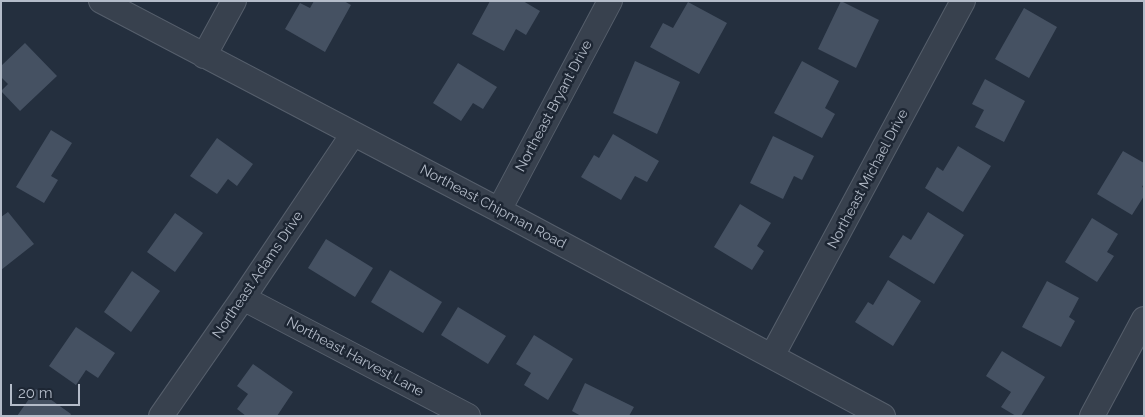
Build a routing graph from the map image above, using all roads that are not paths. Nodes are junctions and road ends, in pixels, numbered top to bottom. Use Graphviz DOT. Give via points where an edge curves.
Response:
graph roads {
  1 [pos="101,1"];
  2 [pos="234,1"];
  3 [pos="610,1"];
  4 [pos="963,1"];
  5 [pos="204,56"];
  6 [pos="353,134"];
  7 [pos="499,210"];
  8 [pos="243,298"];
  9 [pos="1144,319"];
  10 [pos="772,356"];
  11 [pos="161,416"];
  12 [pos="468,416"];
  13 [pos="883,416"];
  14 [pos="1092,416"];
  1 -- 5 [label="street, Northeast Chipman Road"];
  2 -- 5 [label="street"];
  3 -- 7 [label="street, Northeast Bryant Drive"];
  4 -- 10 [label="street, Northeast Michael Drive"];
  5 -- 6 [label="street, Northeast Chipman Road"];
  6 -- 7 [label="street, Northeast Chipman Road"];
  6 -- 8 [label="street, Northeast Adams Drive"];
  7 -- 10 [label="street, Northeast Chipman Road"];
  8 -- 11 [label="street, Northeast Adams Drive"];
  8 -- 12 [label="street, Northeast Harvest Lane"];
  9 -- 14 [label="street"];
  10 -- 13 [label="street, Northeast Chipman Road"];
}
